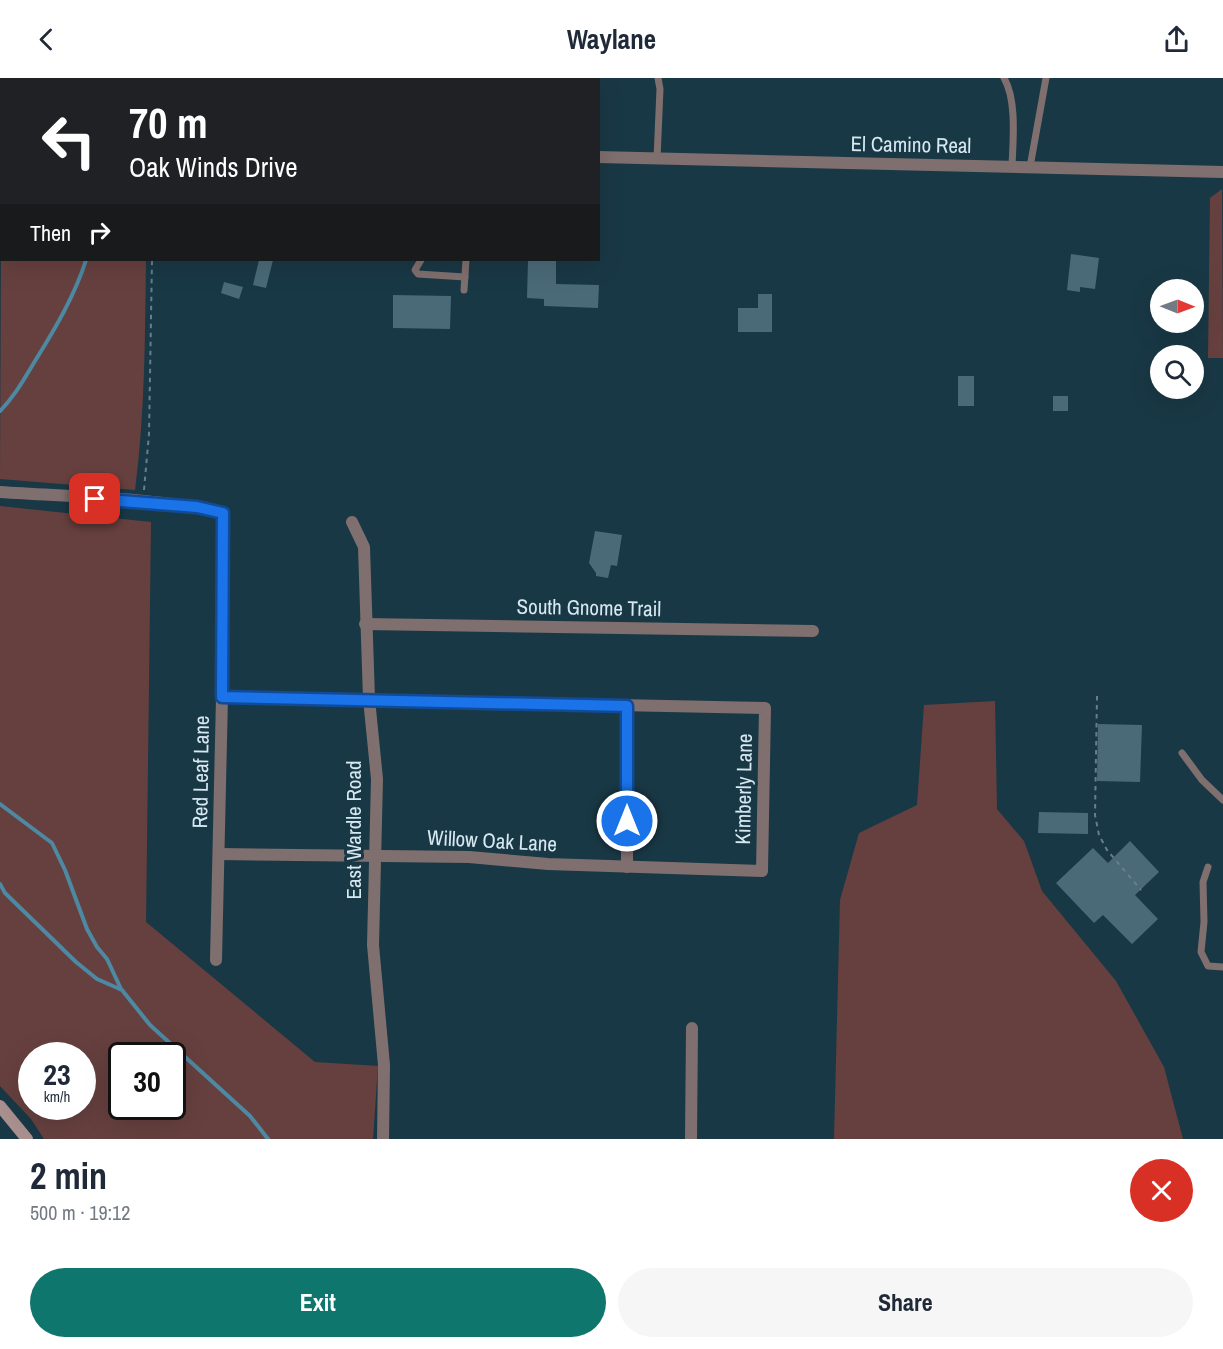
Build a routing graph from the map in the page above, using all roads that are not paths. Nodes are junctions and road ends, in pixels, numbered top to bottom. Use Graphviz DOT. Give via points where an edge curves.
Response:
graph roads {
  1 [pos="658,78"];
  2 [pos="1004,78"];
  3 [pos="1046,78"];
  4 [pos="600,158"];
  5 [pos="657,159"];
  6 [pos="1012,166"];
  7 [pos="1030,167"];
  8 [pos="1223,172"];
  9 [pos="420,261"];
  10 [pos="466,261"];
  11 [pos="465,277"];
  12 [pos="464,290"];
  13 [pos="0,492"];
  14 [pos="352,522"];
  15 [pos="365,624"];
  16 [pos="813,631"];
  17 [pos="222,697"];
  18 [pos="369,699"];
  19 [pos="627,706"];
  20 [pos="1182,753"];
  21 [pos="1223,800"];
  22 [pos="219,854"];
  23 [pos="375,856"];
  24 [pos="627,867"];
  25 [pos="1208,867"];
  26 [pos="762,871"];
  27 [pos="216,960"];
  28 [pos="1223,967"];
  29 [pos="692,1028"];
  30 [pos="0,1106"];
  31 [pos="27,1139"];
  32 [pos="383,1139"];
  33 [pos="691,1139"];
  1 -- 5 [label="lane"];
  2 -- 6 [label="lane" via="1012,108"];
  3 -- 7 [label="lane"];
  4 -- 5 [label="street, El Camino Real"];
  5 -- 6 [label="street, El Camino Real"];
  6 -- 7 [label="street, El Camino Real"];
  7 -- 8 [label="street, El Camino Real"];
  9 -- 11 [label="lane" via="415,270 418,274"];
  10 -- 11 [label="lane"];
  11 -- 12 [label="lane"];
  13 -- 17 [label="street, Red Leaf Lane" via="197,507 223,513"];
  14 -- 15 [label="street, East Wardle Road" via="364,547"];
  15 -- 16 [label="street, South Gnome Trail"];
  15 -- 18 [label="street, East Wardle Road"];
  17 -- 18 [label="street"];
  17 -- 22 [label="street, Red Leaf Lane"];
  18 -- 19 [label="street"];
  18 -- 23 [label="street, East Wardle Road" via="377,779"];
  19 -- 24 [label="street"];
  19 -- 26 [label="street, Kimberly Lane" via="765,708"];
  20 -- 21 [label="lane"];
  22 -- 23 [label="street, Willow Oak Lane"];
  22 -- 27 [label="street, Red Leaf Lane"];
  23 -- 24 [label="street, Willow Oak Lane" via="469,857"];
  23 -- 32 [label="street, East Wardle Road" via="373,945 384,1065"];
  24 -- 26 [label="street, Willow Oak Lane"];
  25 -- 28 [label="lane" via="1203,882 1201,952 1208,966"];
  29 -- 33 [label="street"];
  30 -- 31 [label="street"];
}
